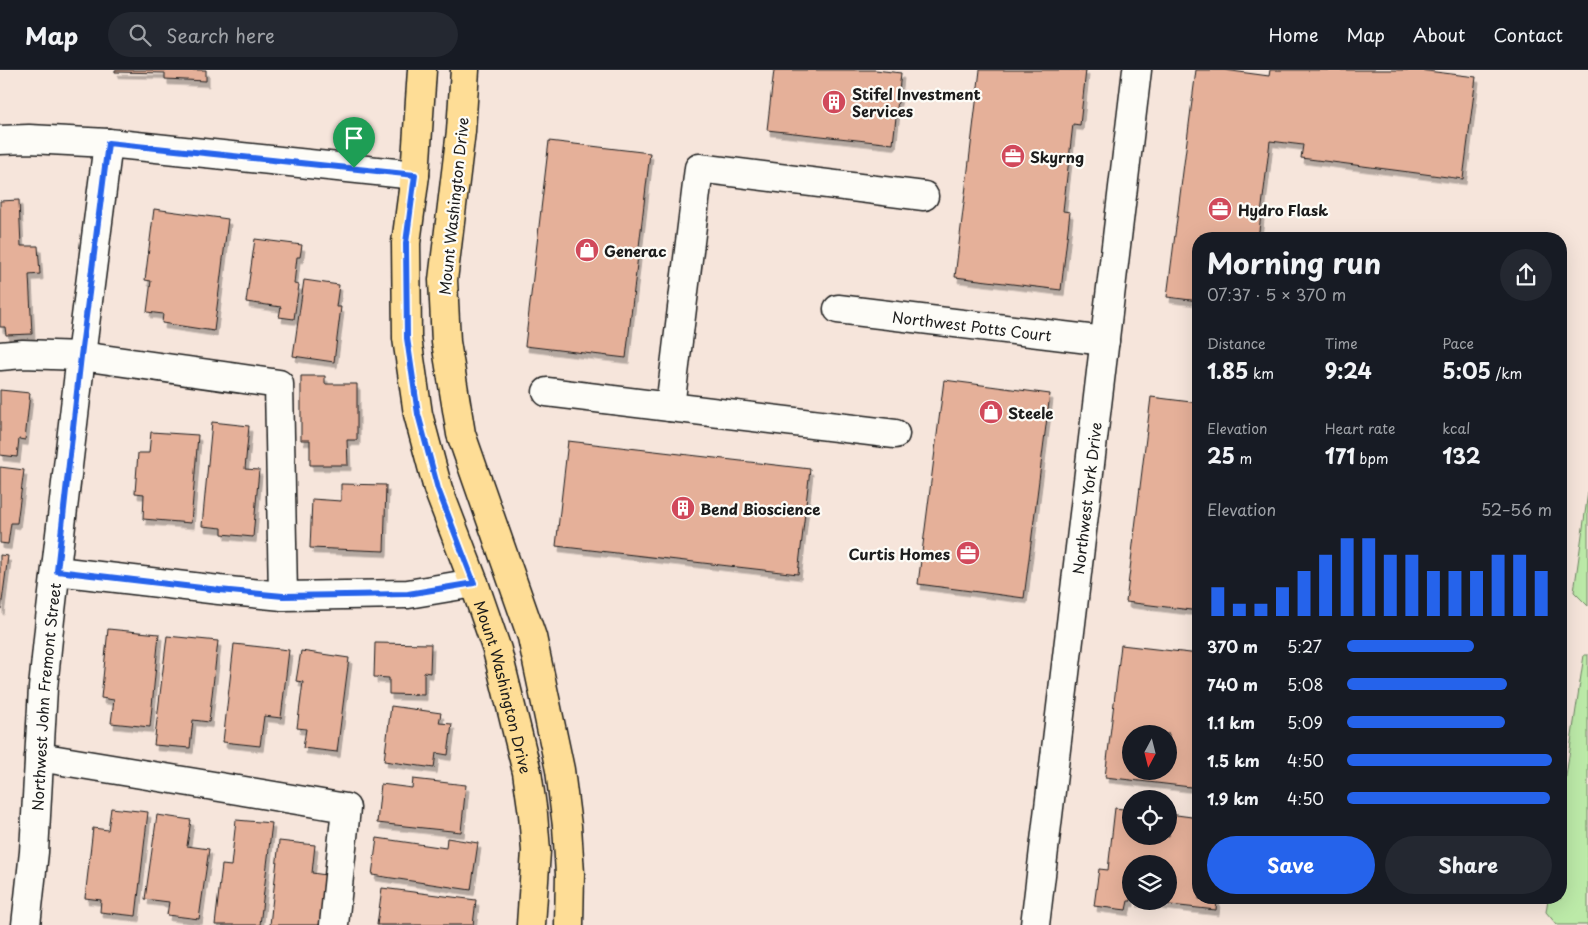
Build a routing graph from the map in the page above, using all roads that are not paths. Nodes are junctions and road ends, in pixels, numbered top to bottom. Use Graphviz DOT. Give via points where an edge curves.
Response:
graph roads {
  1 [pos="422,70"];
  2 [pos="465,70"];
  3 [pos="1137,70"];
  4 [pos="0,140"];
  5 [pos="108,143"];
  6 [pos="415,175"];
  7 [pos="924,196"];
  8 [pos="838,309"];
  9 [pos="1105,342"];
  10 [pos="0,356"];
  11 [pos="81,356"];
  12 [pos="547,392"];
  13 [pos="670,407"];
  14 [pos="895,434"];
  15 [pos="57,571"];
  16 [pos="474,583"];
  17 [pos="283,596"];
  18 [pos="39,757"];
  19 [pos="26,925"];
  20 [pos="334,925"];
  21 [pos="531,925"];
  22 [pos="569,925"];
  23 [pos="1035,925"];
  1 -- 6 [label="main road, Mount Washington Drive"];
  2 -- 22 [label="main road, Mount Washington Drive" via="443,280 446,342 461,434 532,637 560,770 570,874"];
  3 -- 9 [label="street, Northwest York Drive"];
  4 -- 5 [label="street"];
  5 -- 6 [label="street"];
  5 -- 11 [label="street, Northwest John Fremont Street"];
  6 -- 16 [label="main road, Mount Washington Drive" via="406,243 407,338 418,414 438,489"];
  7 -- 13 [label="street" via="699,168"];
  8 -- 9 [label="street, Northwest Potts Court"];
  9 -- 23 [label="street, Northwest York Drive"];
  10 -- 11 [label="street"];
  11 -- 15 [label="street, Northwest John Fremont Street"];
  11 -- 17 [label="street" via="279,384"];
  12 -- 13 [label="street"];
  13 -- 14 [label="street"];
  15 -- 17 [label="street"];
  15 -- 18 [label="street, Northwest John Fremont Street" via="45,668"];
  16 -- 17 [label="street" via="408,594"];
  16 -- 21 [label="main road, Mount Washington Drive" via="497,650 528,772 536,851"];
  18 -- 19 [label="street, Northwest John Fremont Street"];
  18 -- 20 [label="street" via="346,808"];
}
